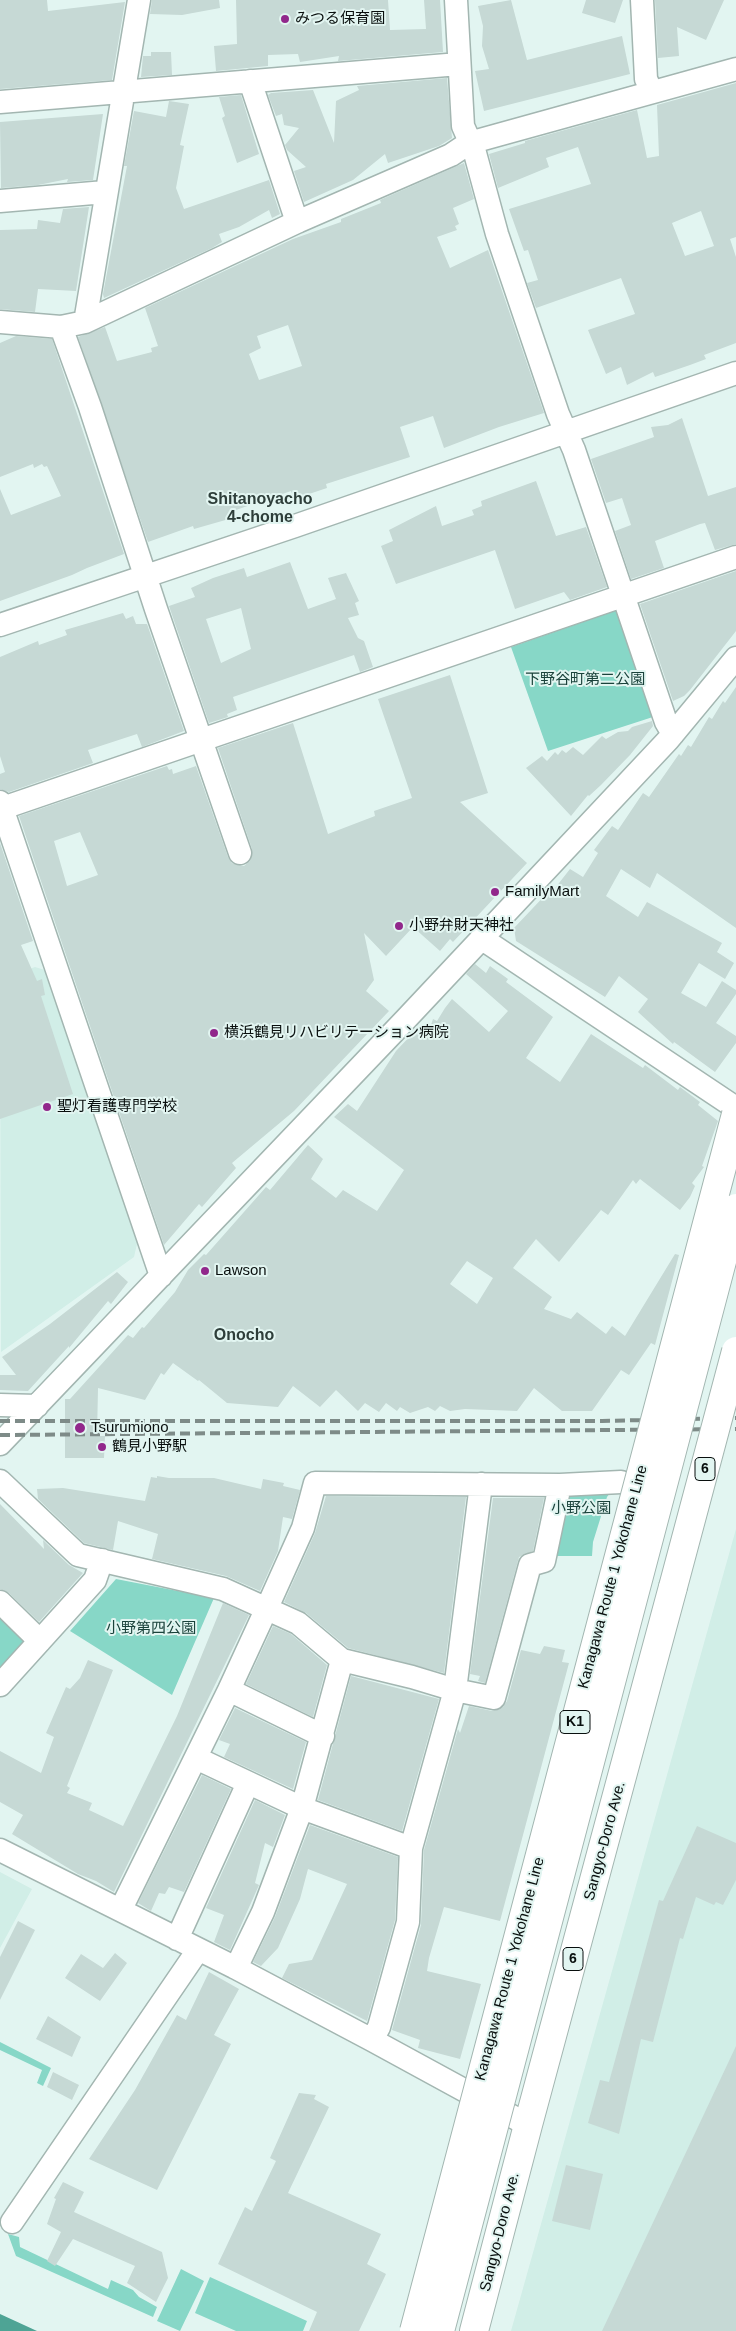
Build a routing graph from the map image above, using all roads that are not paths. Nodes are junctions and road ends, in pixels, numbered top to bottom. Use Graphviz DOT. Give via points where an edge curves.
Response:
graph roads {
  1 [pos="139,0"];
  2 [pos="456,0"];
  3 [pos="642,0"];
  4 [pos="459,64"];
  5 [pos="736,69"];
  6 [pos="250,82"];
  7 [pos="123,92"];
  8 [pos="652,92"];
  9 [pos="0,102"];
  10 [pos="469,143"];
  11 [pos="105,192"];
  12 [pos="0,201"];
  13 [pos="297,222"];
  14 [pos="0,322"];
  15 [pos="85,322"];
  16 [pos="61,327"];
  17 [pos="736,373"];
  18 [pos="566,431"];
  19 [pos="736,557"];
  20 [pos="145,576"];
  21 [pos="623,596"];
  22 [pos="0,625"];
  23 [pos="736,658"];
  24 [pos="673,734"];
  25 [pos="200,740"];
  26 [pos="1,807"];
  27 [pos="240,853"];
  28 [pos="481,938"];
  29 [pos="736,1108"];
  30 [pos="736,1114"];
  31 [pos="736,1208"];
  32 [pos="161,1276"];
  33 [pos="736,1351"];
  34 [pos="0,1406"];
  35 [pos="37,1406"];
  36 [pos="0,1444"];
  37 [pos="0,1482"];
  38 [pos="621,1482"];
  39 [pos="481,1484"];
  40 [pos="560,1485"];
  41 [pos="102,1560"];
  42 [pos="0,1602"];
  43 [pos="266,1610"];
  44 [pos="40,1641"];
  45 [pos="342,1660"];
  46 [pos="0,1685"];
  47 [pos="229,1690"];
  48 [pos="455,1690"];
  49 [pos="322,1736"];
  50 [pos="196,1758"];
  51 [pos="248,1783"];
  52 [pos="302,1808"];
  53 [pos="411,1848"];
  54 [pos="0,1850"];
  55 [pos="121,1910"];
  56 [pos="177,1939"];
  57 [pos="198,1950"];
  58 [pos="236,1968"];
  59 [pos="372,2040"];
  60 [pos="528,2125"];
  61 [pos="12,2222"];
  62 [pos="414,2331"];
  63 [pos="440,2331"];
  64 [pos="474,2331"];
  1 -- 7 [label="street"];
  2 -- 4 [label="street"];
  3 -- 8 [label="street" via="646,79"];
  4 -- 6 [label="street"];
  4 -- 10 [label="street" via="463,126"];
  5 -- 8 [label="street"];
  6 -- 7 [label="street"];
  6 -- 13 [label="street"];
  7 -- 9 [label="street"];
  7 -- 11 [label="street"];
  8 -- 10 [label="street"];
  10 -- 13 [label="street" via="450,155"];
  10 -- 18 [label="street"];
  11 -- 12 [label="street"];
  11 -- 15 [label="street"];
  13 -- 15 [label="street"];
  14 -- 16 [label="street"];
  15 -- 16 [label="street"];
  16 -- 20 [label="street"];
  17 -- 18 [label="street"];
  18 -- 20 [label="street"];
  18 -- 21 [label="street"];
  19 -- 21 [label="street"];
  20 -- 22 [label="street"];
  20 -- 25 [label="street"];
  21 -- 24 [label="street"];
  21 -- 25 [label="street"];
  23 -- 24 [label="street"];
  24 -- 28 [label="street"];
  25 -- 26 [label="street"];
  25 -- 27 [label="street"];
  26 -- 32 [label="street"];
  28 -- 29 [label="street"];
  28 -- 32 [label="street"];
  30 -- 62 [label="main road, Kanagawa Route 1 Yokohane Line / K1, bridge"];
  31 -- 63 [label="main road, Kanagawa Route 1 Yokohane Line / K1, bridge"];
  32 -- 35 [label="street"];
  33 -- 60 [label="main road, Sangyo-Doro Ave. / 6, bridge"];
  34 -- 35 [label="street"];
  35 -- 36 [label="street"];
  37 -- 41 [label="street" via="78,1555"];
  38 -- 40 [label="street"];
  39 -- 40 [label="street"];
  39 -- 43 [label="street" via="315,1483 302,1528"];
  39 -- 48 [label="street"];
  40 -- 48 [label="street" via="544,1561 530,1565 494,1698"];
  41 -- 43 [label="street" via="223,1589"];
  41 -- 44 [label="street" via="95,1580"];
  42 -- 44 [label="street"];
  43 -- 45 [label="street" via="298,1623"];
  43 -- 47 [label="street"];
  44 -- 46 [label="street"];
  45 -- 48 [label="street"];
  45 -- 49 [label="street"];
  47 -- 49 [label="street"];
  47 -- 50 [label="street"];
  48 -- 53 [label="street"];
  49 -- 52 [label="street"];
  50 -- 51 [label="street"];
  50 -- 55 [label="street"];
  51 -- 52 [label="street"];
  51 -- 56 [label="street"];
  52 -- 53 [label="street"];
  52 -- 58 [label="street" via="263,1912"];
  53 -- 59 [label="street" via="408,1922 379,2027"];
  54 -- 55 [label="street"];
  55 -- 56 [label="street"];
  56 -- 57 [label="street"];
  57 -- 58 [label="street"];
  57 -- 61 [label="street"];
  58 -- 59 [label="street"];
  59 -- 60 [label="street"];
  60 -- 64 [label="main road, Sangyo-Doro Ave. / 6"];
}
